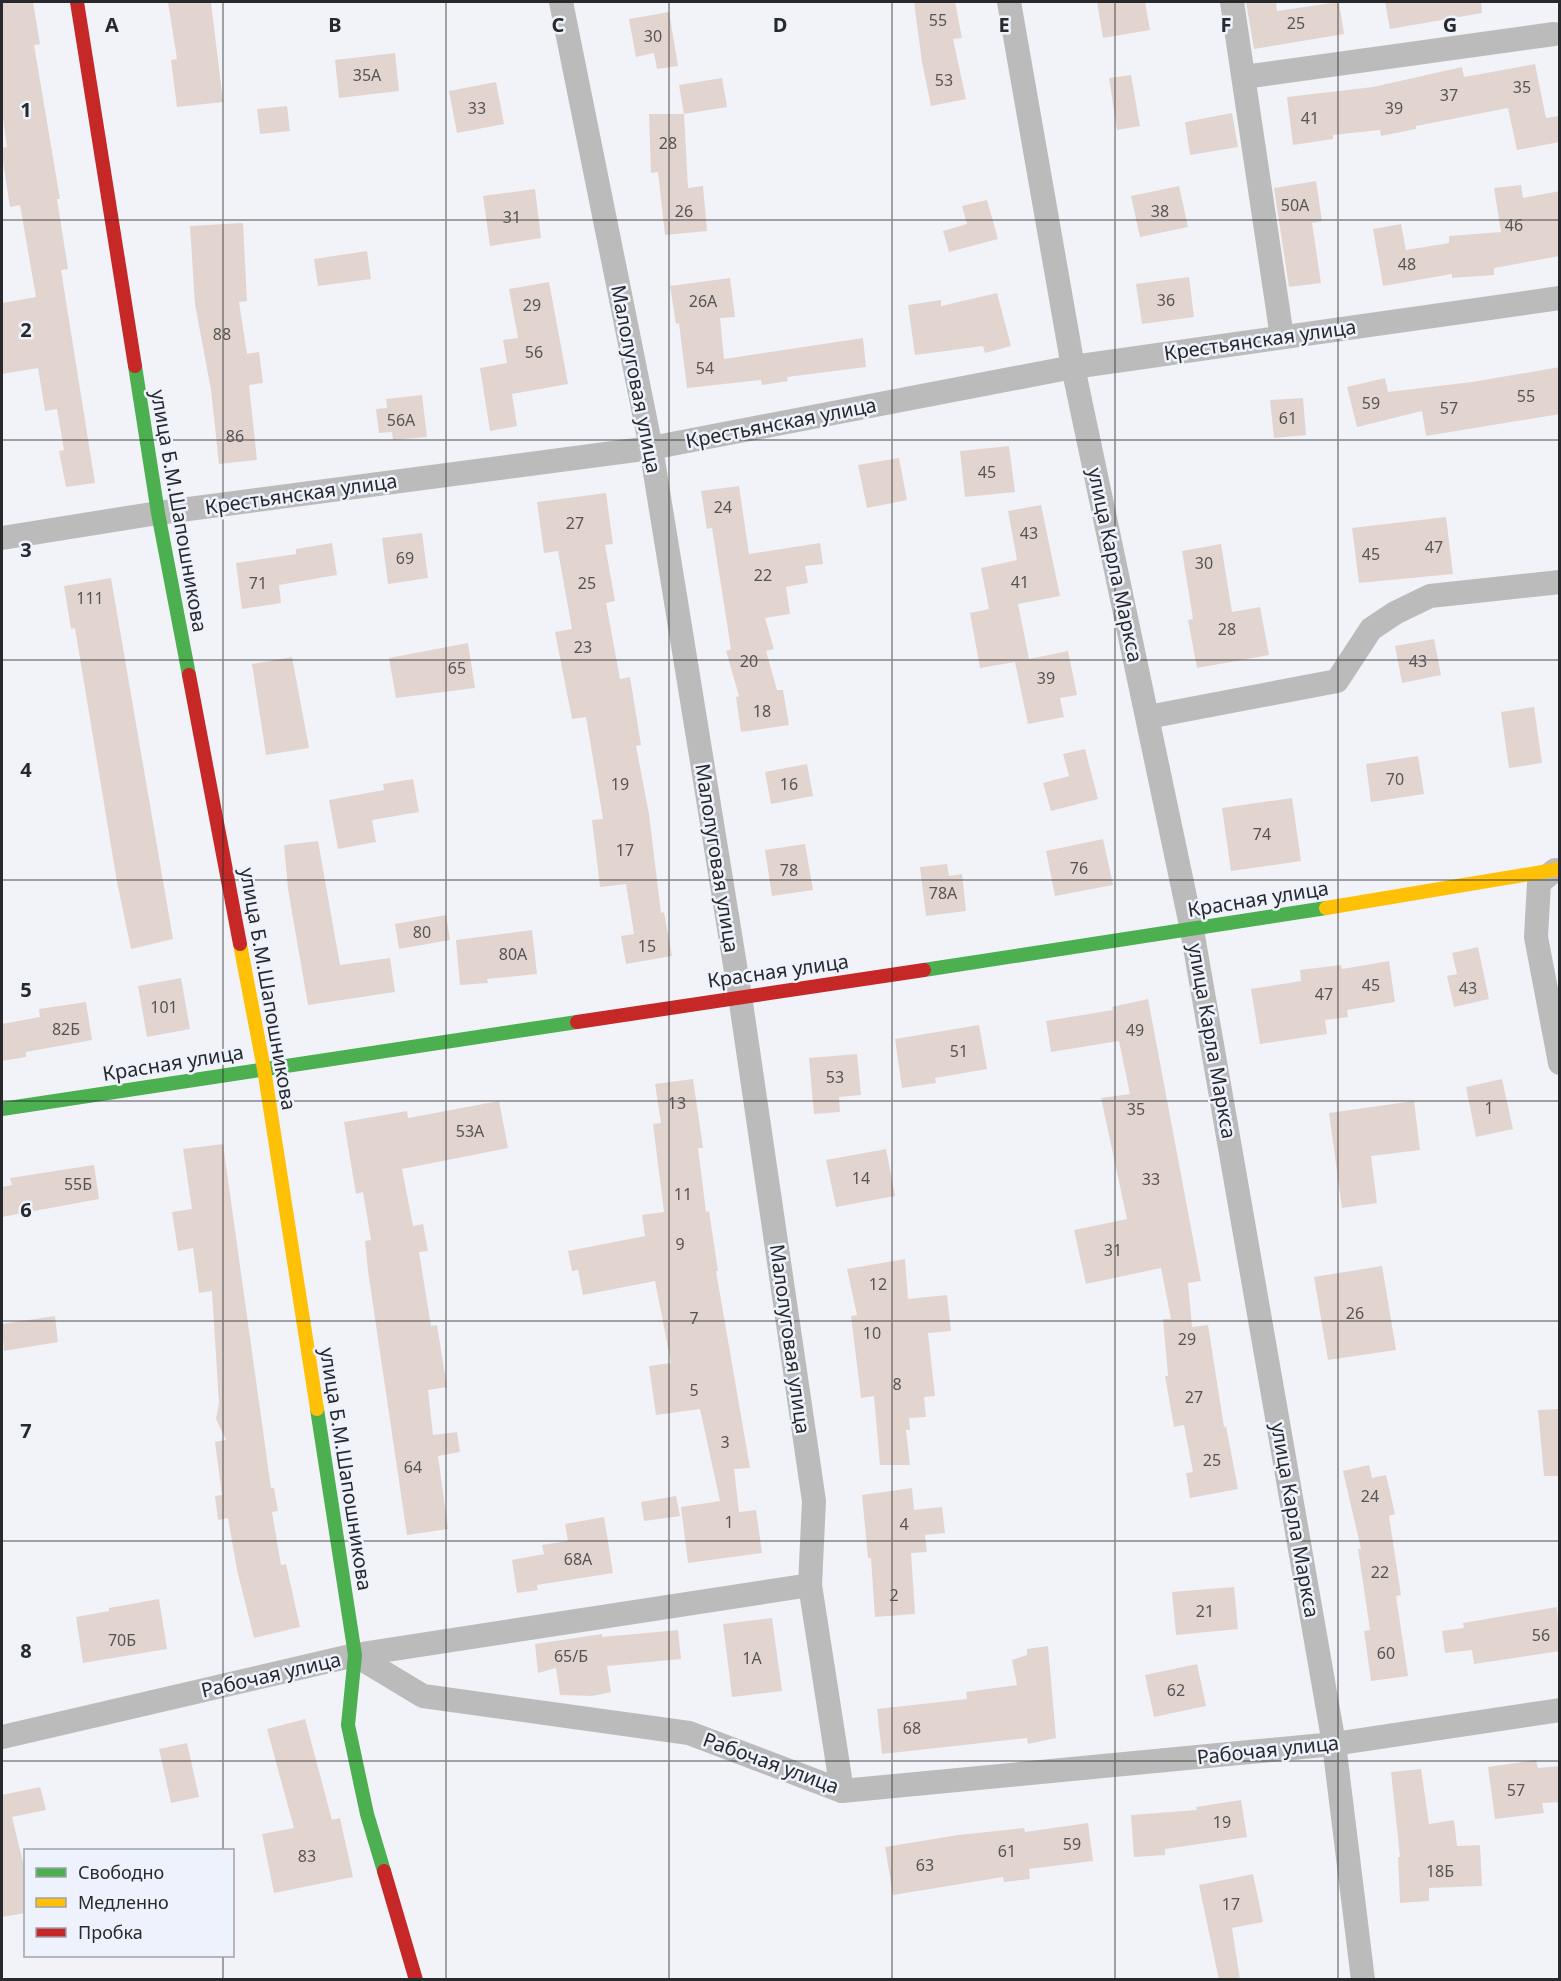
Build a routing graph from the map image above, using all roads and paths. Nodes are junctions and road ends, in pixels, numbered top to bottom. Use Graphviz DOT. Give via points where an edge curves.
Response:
graph roads {
  1 [pos="77,2"];
  2 [pos="561,2"];
  3 [pos="1009,2"];
  4 [pos="1232,2"];
  5 [pos="1554,34"];
  6 [pos="1244,77"];
  7 [pos="1560,298"];
  8 [pos="1282,337"];
  9 [pos="1073,367"];
  10 [pos="651,448"];
  11 [pos="158,513"];
  12 [pos="2,538"];
  13 [pos="1560,582"];
  14 [pos="1148,717"];
  15 [pos="1557,869"];
  16 [pos="1192,930"];
  17 [pos="740,996"];
  18 [pos="1560,1063"];
  19 [pos="264,1069"];
  20 [pos="2,1109"];
  21 [pos="810,1585"];
  22 [pos="355,1655"];
  23 [pos="1560,1710"];
  24 [pos="2,1737"];
  25 [pos="1334,1744"];
  26 [pos="842,1791"];
  27 [pos="416,1980"];
  28 [pos="1363,1980"];
  1 -- 11 [label="street, улица Б.М.Шапошникова"];
  2 -- 10 [label="street, Малолуговая улица"];
  3 -- 9 [label="street, улица Карла Маркса"];
  4 -- 6 [label="street"];
  5 -- 6 [label="street"];
  6 -- 8 [label="street"];
  7 -- 8 [label="street, Крестьянская улица"];
  8 -- 9 [label="street, Крестьянская улица"];
  9 -- 10 [label="street, Крестьянская улица"];
  9 -- 14 [label="street, улица Карла Маркса"];
  10 -- 11 [label="street, Крестьянская улица"];
  10 -- 17 [label="street, Малолуговая улица"];
  11 -- 12 [label="street, Крестьянская улица"];
  11 -- 19 [label="street, улица Б.М.Шапошникова"];
  13 -- 14 [label="street" via="1431,596 1371,629 1337,681"];
  14 -- 16 [label="street, улица Карла Маркса"];
  15 -- 16 [label="street, Красная улица"];
  15 -- 18 [label="street" via="1539,883 1536,937"];
  16 -- 17 [label="street, Красная улица"];
  16 -- 25 [label="street, улица Карла Маркса"];
  17 -- 19 [label="street, Красная улица"];
  17 -- 21 [label="street, Малолуговая улица" via="814,1501"];
  19 -- 20 [label="street, Красная улица"];
  19 -- 22 [label="street, улица Б.М.Шапошникова"];
  21 -- 22 [label="street"];
  21 -- 26 [label="street, Малолуговая улица"];
  22 -- 24 [label="street, Рабочая улица"];
  22 -- 26 [label="street, Рабочая улица" via="423,1696 689,1733"];
  22 -- 27 [label="street, улица Б.М.Шапошникова" via="348,1725 367,1814"];
  23 -- 25 [label="street, Рабочая улица"];
  25 -- 26 [label="street, Рабочая улица"];
  25 -- 28 [label="street, улица Карла Маркса"];
}
